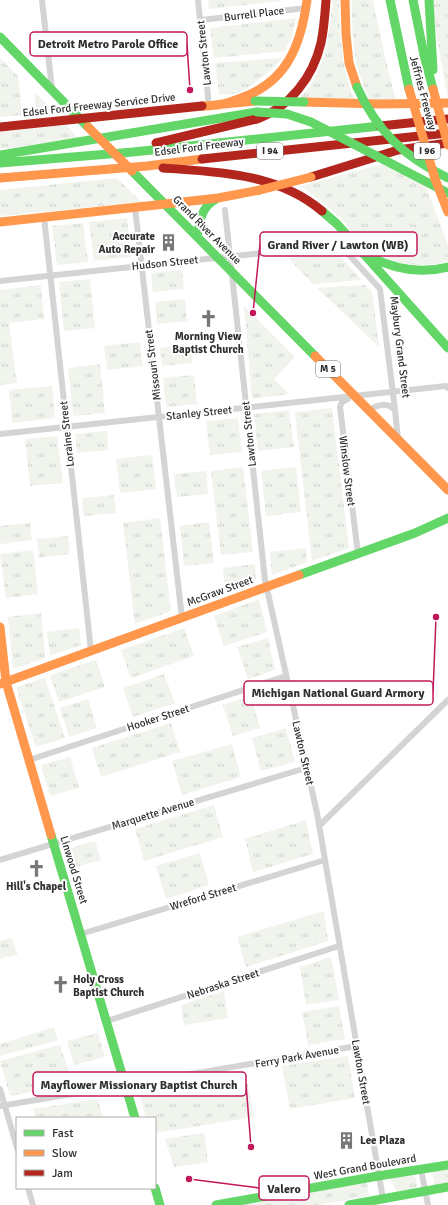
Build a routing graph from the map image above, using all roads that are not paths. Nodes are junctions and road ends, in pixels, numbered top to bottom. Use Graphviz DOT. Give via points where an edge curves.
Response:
graph roads {
  1 [pos="42,0"];
  2 [pos="198,0"];
  3 [pos="326,0"];
  4 [pos="345,0"];
  5 [pos="382,0"];
  6 [pos="390,0"];
  7 [pos="413,0"];
  8 [pos="429,0"];
  9 [pos="307,4"];
  10 [pos="201,20"];
  11 [pos="0,37"];
  12 [pos="402,60"];
  13 [pos="52,89"];
  14 [pos="433,89"];
  15 [pos="448,103"];
  16 [pos="224,104"];
  17 [pos="210,106"];
  18 [pos="80,119"];
  19 [pos="448,119"];
  20 [pos="0,127"];
  21 [pos="448,133"];
  22 [pos="448,144"];
  23 [pos="133,152"];
  24 [pos="0,155"];
  25 [pos="0,163"];
  26 [pos="147,166"];
  27 [pos="0,178"];
  28 [pos="448,178"];
  29 [pos="448,193"];
  30 [pos="218,198"];
  31 [pos="165,204"];
  32 [pos="135,208"];
  33 [pos="224,210"];
  34 [pos="448,212"];
  35 [pos="44,217"];
  36 [pos="0,222"];
  37 [pos="197,236"];
  38 [pos="354,244"];
  39 [pos="229,257"];
  40 [pos="218,258"];
  41 [pos="142,266"];
  42 [pos="448,267"];
  43 [pos="231,270"];
  44 [pos="50,275"];
  45 [pos="0,280"];
  46 [pos="378,287"];
  47 [pos="448,348"];
  48 [pos="447,387"];
  49 [pos="394,392"];
  50 [pos="355,396"];
  51 [pos="246,408"];
  52 [pos="368,410"];
  53 [pos="395,410"];
  54 [pos="159,417"];
  55 [pos="66,426"];
  56 [pos="0,434"];
  57 [pos="398,440"];
  58 [pos="448,490"];
  59 [pos="448,518"];
  60 [pos="358,554"];
  61 [pos="267,587"];
  62 [pos="182,618"];
  63 [pos="0,627"];
  64 [pos="91,651"];
  65 [pos="286,676"];
  66 [pos="3,683"];
  67 [pos="448,700"];
  68 [pos="29,760"];
  69 [pos="306,768"];
  70 [pos="319,826"];
  71 [pos="54,843"];
  72 [pos="0,860"];
  73 [pos="325,860"];
  74 [pos="81,934"];
  75 [pos="339,946"];
  76 [pos="107,1021"];
  77 [pos="357,1046"];
  78 [pos="126,1086"];
  79 [pos="0,1089"];
  80 [pos="3,1106"];
  81 [pos="135,1117"];
  82 [pos="16,1145"];
  83 [pos="448,1165"];
  84 [pos="421,1169"];
  85 [pos="378,1176"];
  86 [pos="448,1187"];
  87 [pos="28,1189"];
  88 [pos="155,1189"];
  89 [pos="425,1191"];
  90 [pos="383,1199"];
  91 [pos="33,1205"];
  92 [pos="160,1205"];
  93 [pos="216,1205"];
  94 [pos="348,1205"];
  95 [pos="428,1205"];
  1 -- 13 [label="street"];
  2 -- 10 [label="street, Lawton Street"];
  3 -- 23 [label="main road" via="320,49 314,65 298,91 279,108 264,117 245,123 152,143"];
  4 -- 28 [label="main road, bridge" via="349,63 370,113 403,152"];
  5 -- 12 [label="main road"];
  6 -- 12 [label="main road, Jeffries Freeway / I 96"];
  7 -- 14 [label="main road, Jeffries Freeway / I 96"];
  8 -- 14 [label="main road"];
  9 -- 10 [label="street, Burrell Place"];
  9 -- 16 [label="main road" via="302,34 284,69 270,83 255,92"];
  10 -- 17 [label="street, Lawton Street"];
  11 -- 13 [label="main road, Grand River Avenue / M 5"];
  12 -- 34 [label="main road, Jeffries Freeway / I 96, bridge" via="435,179"];
  13 -- 18 [label="main road, Grand River Avenue / M 5"];
  14 -- 22 [label="main road, Jeffries Freeway / I 96, bridge"];
  15 -- 16 [label="main road, bridge" via="255,101"];
  16 -- 17 [label="main road, Edsel Ford Freeway Service Drive"];
  17 -- 18 [label="main road, Edsel Ford Freeway Service Drive"];
  18 -- 20 [label="main road, Edsel Ford Freeway Service Drive"];
  18 -- 31 [label="main road, Grand River Avenue / M 5, bridge"];
  19 -- 23 [label="main road, Edsel Ford Freeway / I 94"];
  21 -- 26 [label="main road, Edsel Ford Freeway / I 94"];
  22 -- 30 [label="main road, bridge" via="398,150 311,177"];
  23 -- 25 [label="main road, Edsel Ford Freeway / I 94"];
  24 -- 29 [label="main road, bridge" via="257,112 287,114 311,122"];
  26 -- 27 [label="main road, Edsel Ford Freeway / I 94"];
  26 -- 38 [label="main road" via="226,173 269,181 292,190 311,202 333,220"];
  30 -- 31 [label="main road"];
  30 -- 37 [label="main road" via="203,209"];
  31 -- 32 [label="main road"];
  31 -- 37 [label="main road, Grand River Avenue / M 5"];
  32 -- 35 [label="main road"];
  32 -- 41 [label="street, Missouri Street"];
  33 -- 39 [label="street, Lawton Street"];
  35 -- 36 [label="main road"];
  35 -- 44 [label="street, Loraine Street"];
  37 -- 40 [label="main road, Grand River Avenue / M 5"];
  38 -- 42 [label="main road" via="373,258 401,269 426,271"];
  38 -- 47 [label="main road"];
  39 -- 40 [label="street, Hudson Street"];
  39 -- 43 [label="street, Lawton Street"];
  39 -- 46 [label="street, Hudson Street" via="337,245 342,247"];
  40 -- 41 [label="street, Hudson Street"];
  40 -- 43 [label="main road, Grand River Avenue / M 5"];
  41 -- 44 [label="street, Hudson Street"];
  41 -- 54 [label="street, Missouri Street"];
  43 -- 50 [label="main road, Grand River Avenue / M 5"];
  43 -- 51 [label="street, Lawton Street"];
  44 -- 45 [label="street, Hudson Street"];
  44 -- 55 [label="street, Loraine Street"];
  46 -- 49 [label="street, Maybury Grand Street" via="382,299"];
  48 -- 49 [label="street, Stanley Street"];
  49 -- 50 [label="street, Stanley Street"];
  49 -- 53 [label="street, Maybury Grand Street"];
  50 -- 51 [label="street, Stanley Street"];
  50 -- 52 [label="main road, Grand River Avenue / M 5"];
  50 -- 60 [label="street, Winslow Street" via="342,402 340,407"];
  51 -- 54 [label="street, Stanley Street"];
  51 -- 61 [label="street, Lawton Street"];
  52 -- 53 [label="street, Maybury Grand Street" via="384,404"];
  52 -- 57 [label="main road, Grand River Avenue / M 5"];
  53 -- 57 [label="street, Maybury Grand Street"];
  54 -- 55 [label="street, Stanley Street"];
  54 -- 62 [label="street, Missouri Street"];
  55 -- 56 [label="street, Stanley Street"];
  55 -- 64 [label="street, Loraine Street"];
  57 -- 58 [label="main road, Grand River Avenue / M 5"];
  59 -- 60 [label="main road, McGraw Street"];
  60 -- 61 [label="main road, McGraw Street"];
  61 -- 62 [label="main road, McGraw Street"];
  61 -- 65 [label="street, Lawton Street"];
  62 -- 64 [label="main road, McGraw Street"];
  63 -- 66 [label="main road, Linwood Street"];
  64 -- 66 [label="main road, McGraw Street"];
  65 -- 68 [label="street, Hooker Street"];
  65 -- 69 [label="street, Lawton Street"];
  66 -- 68 [label="main road, Linwood Street"];
  67 -- 70 [label="street"];
  68 -- 71 [label="main road, Linwood Street"];
  69 -- 70 [label="street, Lawton Street"];
  69 -- 71 [label="street, Marquette Avenue"];
  70 -- 73 [label="street, Lawton Street"];
  71 -- 72 [label="street, Marquette Avenue"];
  71 -- 74 [label="main road, Linwood Street"];
  73 -- 74 [label="street, Wreford Street"];
  73 -- 75 [label="street, Lawton Street"];
  74 -- 76 [label="main road, Linwood Street"];
  75 -- 76 [label="street, Nebraska Street"];
  75 -- 77 [label="street, Lawton Street"];
  76 -- 78 [label="main road, Linwood Street"];
  77 -- 78 [label="street, Ferry Park Avenue"];
  77 -- 85 [label="street, Lawton Street"];
  78 -- 80 [label="street, Ferry Park Avenue"];
  78 -- 81 [label="main road, Linwood Street"];
  79 -- 80 [label="street"];
  80 -- 82 [label="street"];
  83 -- 84 [label="main road, West Grand Boulevard"];
  84 -- 85 [label="main road, West Grand Boulevard"];
  84 -- 89 [label="street"];
  85 -- 90 [label="street, Lawton Street"];
  85 -- 93 [label="main road, West Grand Boulevard"];
  86 -- 89 [label="main road"];
  87 -- 91 [label="street"];
  88 -- 92 [label="main road"];
  89 -- 90 [label="main road"];
  89 -- 95 [label="street"];
  90 -- 94 [label="main road"];
}
